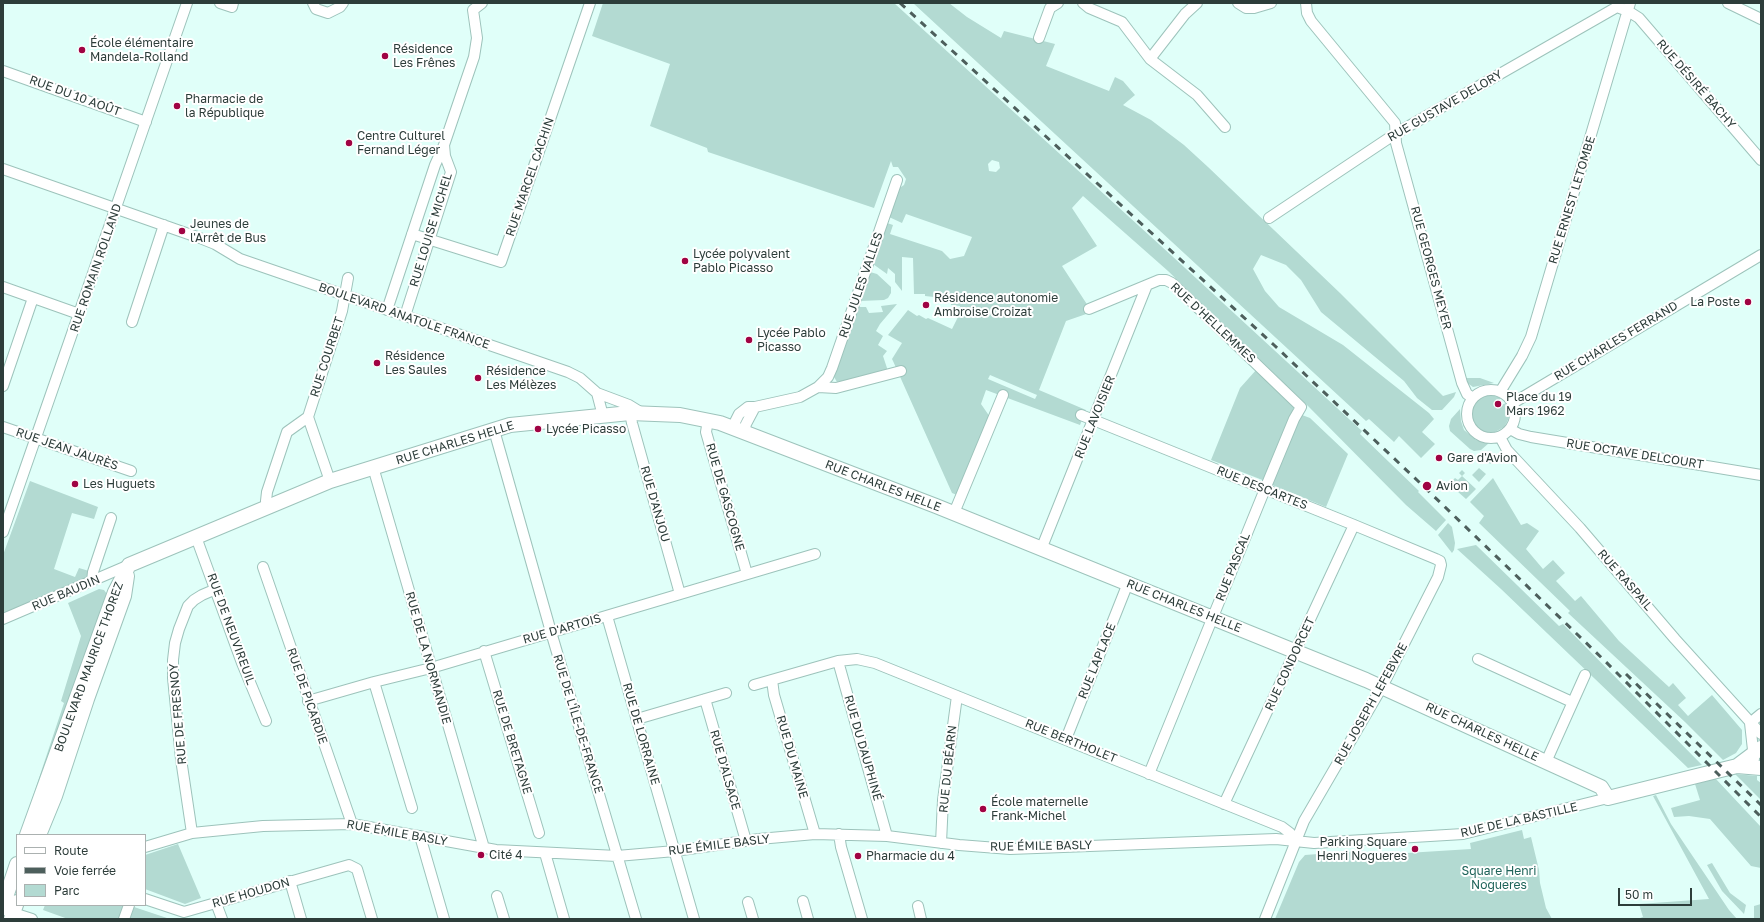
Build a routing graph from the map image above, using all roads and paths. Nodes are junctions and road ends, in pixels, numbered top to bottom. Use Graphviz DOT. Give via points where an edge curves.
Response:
graph roads {
  1 [pos="186,3"];
  2 [pos="220,3"];
  3 [pos="313,3"];
  4 [pos="342,3"];
  5 [pos="482,3"];
  6 [pos="590,3"];
  7 [pos="1058,3"];
  8 [pos="1083,3"];
  9 [pos="1197,3"];
  10 [pos="1238,3"];
  11 [pos="1271,3"];
  12 [pos="1306,3"];
  13 [pos="1728,3"];
  14 [pos="232,5"];
  15 [pos="471,7"];
  16 [pos="1629,7"];
  17 [pos="1761,19"];
  18 [pos="1039,38"];
  19 [pos="1150,59"];
  20 [pos="3,71"];
  21 [pos="146,122"];
  22 [pos="1225,127"];
  23 [pos="1396,134"];
  24 [pos="444,145"];
  25 [pos="1761,160"];
  26 [pos="3,169"];
  27 [pos="897,180"];
  28 [pos="117,208"];
  29 [pos="1269,218"];
  30 [pos="164,225"];
  31 [pos="412,234"];
  32 [pos="429,239"];
  33 [pos="1761,255"];
  34 [pos="348,278"];
  35 [pos="1147,285"];
  36 [pos="3,287"];
  37 [pos="346,296"];
  38 [pos="33,298"];
  39 [pos="1089,309"];
  40 [pos="387,310"];
  41 [pos="79,314"];
  42 [pos="405,316"];
  43 [pos="132,322"];
  44 [pos="901,371"];
  45 [pos="3,386"];
  46 [pos="818,387"];
  47 [pos="1500,392"];
  48 [pos="598,393"];
  49 [pos="1003,395"];
  50 [pos="1473,398"];
  51 [pos="1512,404"];
  52 [pos="1301,407"];
  53 [pos="636,413"];
  54 [pos="1081,415"];
  55 [pos="603,416"];
  56 [pos="308,417"];
  57 [pos="708,420"];
  58 [pos="1094,420"];
  59 [pos="3,427"];
  60 [pos="1510,429"];
  61 [pos="494,430"];
  62 [pos="738,430"];
  63 [pos="1500,437"];
  64 [pos="36,439"];
  65 [pos="373,467"];
  66 [pos="131,471"];
  67 [pos="1761,475"];
  68 [pos="330,481"];
  69 [pos="1265,489"];
  70 [pos="267,507"];
  71 [pos="954,513"];
  72 [pos="111,518"];
  73 [pos="1354,525"];
  74 [pos="3,532"];
  75 [pos="196,538"];
  76 [pos="1042,548"];
  77 [pos="815,554"];
  78 [pos="129,565"];
  79 [pos="1441,565"];
  80 [pos="263,568"];
  81 [pos="747,574"];
  82 [pos="92,581"];
  83 [pos="1128,583"];
  84 [pos="216,589"];
  85 [pos="680,594"];
  86 [pos="607,616"];
  87 [pos="1212,618"];
  88 [pos="3,619"];
  89 [pos="551,632"];
  90 [pos="484,651"];
  91 [pos="1296,652"];
  92 [pos="1478,659"];
  93 [pos="838,661"];
  94 [pos="431,668"];
  95 [pos="1585,675"];
  96 [pos="772,680"];
  97 [pos="374,682"];
  98 [pos="754,685"];
  99 [pos="1382,687"];
  100 [pos="726,693"];
  101 [pos="957,696"];
  102 [pos="705,699"];
  103 [pos="308,702"];
  104 [pos="1572,702"];
  105 [pos="1761,714"];
  106 [pos="637,719"];
  107 [pos="266,721"];
  108 [pos="1750,723"];
  109 [pos="1761,734"];
  110 [pos="1066,738"];
  111 [pos="1757,751"];
  112 [pos="1546,762"];
  113 [pos="1737,766"];
  114 [pos="1759,768"];
  115 [pos="1149,774"];
  116 [pos="1608,798"];
  117 [pos="1224,804"];
  118 [pos="412,808"];
  119 [pos="352,824"];
  120 [pos="192,833"];
  121 [pos="539,833"];
  122 [pos="27,834"];
  123 [pos="39,834"];
  124 [pos="814,834"];
  125 [pos="839,834"];
  126 [pos="420,836"];
  127 [pos="887,836"];
  128 [pos="746,841"];
  129 [pos="1296,841"];
  130 [pos="941,843"];
  131 [pos="146,847"];
  132 [pos="484,848"];
  133 [pos="675,851"];
  134 [pos="545,853"];
  135 [pos="617,856"];
  136 [pos="16,866"];
  137 [pos="290,881"];
  138 [pos="7,884"];
  139 [pos="497,896"];
  140 [pos="146,899"];
  141 [pos="803,901"];
  142 [pos="748,902"];
  143 [pos="216,903"];
  144 [pos="129,906"];
  145 [pos="918,906"];
  146 [pos="9,910"];
  147 [pos="32,919"];
  148 [pos="124,919"];
  149 [pos="222,919"];
  150 [pos="301,919"];
  151 [pos="372,919"];
  152 [pos="444,919"];
  153 [pos="504,919"];
  154 [pos="564,919"];
  155 [pos="636,919"];
  156 [pos="694,919"];
  157 [pos="754,919"];
  158 [pos="808,919"];
  159 [pos="862,919"];
  160 [pos="921,919"];
  161 [pos="1265,919"];
  1 -- 21 [label="street, RUE ROMAIN ROLLAND"];
  2 -- 14 [label="street"];
  3 -- 4 [label="street" via="316,9 328,13 340,7"];
  5 -- 15 [label="street, RUE LOUISE MICHEL"];
  6 -- 32 [label="street, RUE MARCEL CACHIN" via="501,262"];
  7 -- 18 [label="street" via="1050,8"];
  8 -- 19 [label="street" via="1122,22"];
  9 -- 19 [label="street" via="1185,14"];
  10 -- 11 [label="street" via="1246,8"];
  12 -- 23 [label="street, RUE GEORGES MEYER" via="1311,21 1391,116 1397,127"];
  13 -- 17 [label="street"];
  15 -- 24 [label="street, RUE LOUISE MICHEL" via="477,38 474,57"];
  16 -- 23 [label="street, RUE GUSTAVE DELORY" via="1617,8"];
  16 -- 25 [label="street, RUE DÉSIRÉ BACHY"];
  16 -- 47 [label="street, RUE ERNEST LETOMBE" via="1530,337 1522,356"];
  19 -- 22 [label="street" via="1197,94"];
  20 -- 21 [label="street, RUE DU 10 AOÛT"];
  21 -- 28 [label="street, RUE ROMAIN ROLLAND"];
  23 -- 29 [label="street, RUE GUSTAVE DELORY"];
  23 -- 50 [label="street, RUE GEORGES MEYER" via="1396,143 1462,384 1467,394"];
  24 -- 31 [label="street, RUE LOUISE MICHEL" via="437,158"];
  24 -- 32 [label="street, RUE LOUISE MICHEL" via="451,172"];
  26 -- 28 [label="street, BOULEVARD ANATOLE FRANCE"];
  27 -- 46 [label="street, RUE JULES VALLES" via="832,368 828,377"];
  28 -- 30 [label="street, BOULEVARD ANATOLE FRANCE"];
  28 -- 41 [label="street, RUE ROMAIN ROLLAND"];
  30 -- 37 [label="street, BOULEVARD ANATOLE FRANCE" via="215,244 240,259"];
  30 -- 43 [label="street"];
  31 -- 32 [label="street, RUE MARCEL CACHIN"];
  31 -- 40 [label="street, RUE LOUISE MICHEL"];
  32 -- 42 [label="street, RUE LOUISE MICHEL"];
  33 -- 51 [label="street, RUE CHARLES FERRAND"];
  34 -- 37 [label="street, RUE COURBET"];
  35 -- 39 [label="street, RUE D'HELLEMMES"];
  35 -- 52 [label="street, RUE D'HELLEMMES" via="1159,280 1172,283"];
  35 -- 58 [label="street, RUE LAVOISIER"];
  36 -- 38 [label="street"];
  37 -- 40 [label="street, BOULEVARD ANATOLE FRANCE"];
  37 -- 56 [label="street, RUE COURBET"];
  38 -- 41 [label="street"];
  38 -- 45 [label="street"];
  40 -- 42 [label="street, BOULEVARD ANATOLE FRANCE"];
  41 -- 64 [label="street, RUE ROMAIN ROLLAND"];
  42 -- 48 [label="street, BOULEVARD ANATOLE FRANCE" via="568,372"];
  44 -- 46 [label="street" via="836,388"];
  46 -- 62 [label="street" via="800,397 755,407 746,424"];
  47 -- 50 [label="street" via="1486,391"];
  47 -- 51 [label="street" via="1509,398"];
  48 -- 53 [label="street, BOULEVARD ANATOLE FRANCE" via="629,405"];
  48 -- 55 [label="street"];
  49 -- 71 [label="street"];
  50 -- 63 [label="street" via="1467,412 1470,426 1479,436"];
  51 -- 60 [label="street" via="1515,417"];
  52 -- 69 [label="street, RUE PASCAL"];
  53 -- 55 [label="street, RUE CHARLES HELLE"];
  53 -- 57 [label="street, RUE CHARLES HELLE" via="680,415"];
  53 -- 85 [label="street, RUE D'ANJOU" via="632,423"];
  54 -- 58 [label="street, RUE DESCARTES"];
  55 -- 61 [label="street, RUE CHARLES HELLE" via="510,425"];
  56 -- 68 [label="street"];
  56 -- 70 [label="street" via="287,432 267,492"];
  57 -- 62 [label="street, RUE CHARLES HELLE"];
  57 -- 81 [label="street, RUE DE GASCOGNE" via="706,432"];
  58 -- 69 [label="street, RUE DESCARTES"];
  58 -- 76 [label="street, RUE LAVOISIER"];
  59 -- 64 [label="street, RUE JEAN JAURÈS"];
  60 -- 63 [label="street"];
  60 -- 67 [label="street, RUE OCTAVE DELCOURT" via="1531,437"];
  61 -- 65 [label="street, RUE CHARLES HELLE"];
  61 -- 89 [label="street, RUE DE L'ÎLE-DE-FRANCE"];
  62 -- 71 [label="street, RUE CHARLES HELLE"];
  63 -- 108 [label="street, RUE RASPAIL" via="1507,450 1580,528"];
  64 -- 66 [label="street, RUE JEAN JAURÈS"];
  64 -- 74 [label="street, RUE ROMAIN ROLLAND"];
  65 -- 68 [label="street, RUE CHARLES HELLE"];
  65 -- 94 [label="street, RUE DE LA NORMANDIE"];
  68 -- 70 [label="street, RUE CHARLES HELLE"];
  69 -- 73 [label="street, RUE DESCARTES"];
  69 -- 87 [label="street, RUE PASCAL"];
  70 -- 75 [label="street, RUE CHARLES HELLE"];
  71 -- 76 [label="street, RUE CHARLES HELLE"];
  72 -- 82 [label="street"];
  73 -- 79 [label="street, RUE DESCARTES" via="1436,559"];
  73 -- 91 [label="street, RUE CONDORCET"];
  75 -- 78 [label="street, RUE CHARLES HELLE"];
  75 -- 84 [label="street, RUE DE NEUVIREUIL"];
  76 -- 83 [label="street, RUE CHARLES HELLE"];
  77 -- 81 [label="street, RUE D'ARTOIS"];
  78 -- 82 [label="street, RUE BAUDIN"];
  78 -- 122 [label="street, BOULEVARD MAURICE THOREZ" via="115,592"];
  78 -- 123 [label="street, BOULEVARD MAURICE THOREZ" via="124,596"];
  79 -- 99 [label="street, RUE JOSEPH LEFEBVRE" via="1438,577"];
  80 -- 103 [label="street, RUE DE PICARDIE"];
  81 -- 85 [label="street, RUE D'ARTOIS"];
  82 -- 88 [label="street, RUE BAUDIN"];
  83 -- 87 [label="street, RUE CHARLES HELLE"];
  83 -- 110 [label="street, RUE LAPLACE"];
  84 -- 107 [label="street, RUE DE NEUVIREUIL"];
  84 -- 120 [label="street, RUE DE FRESNOY" via="202,595 188,606 174,649 173,678"];
  85 -- 86 [label="street, RUE D'ARTOIS"];
  86 -- 89 [label="street, RUE D'ARTOIS"];
  86 -- 106 [label="street, RUE DE LORRAINE"];
  87 -- 91 [label="street, RUE CHARLES HELLE"];
  87 -- 115 [label="street, RUE PASCAL"];
  89 -- 90 [label="street, RUE D'ARTOIS"];
  89 -- 135 [label="street, RUE DE L'ÎLE-DE-FRANCE"];
  90 -- 94 [label="street, RUE D'ARTOIS"];
  90 -- 121 [label="street, RUE DE BRETAGNE"];
  91 -- 99 [label="street, RUE CHARLES HELLE"];
  91 -- 117 [label="street, RUE CONDORCET"];
  92 -- 104 [label="street"];
  93 -- 96 [label="street, RUE BERTHOLET"];
  93 -- 101 [label="street, RUE BERTHOLET" via="857,659 875,662"];
  93 -- 127 [label="street, RUE DU DAUPHINÉ"];
  94 -- 97 [label="street, RUE D'ARTOIS"];
  94 -- 132 [label="street, RUE DE LA NORMANDIE"];
  95 -- 104 [label="street"];
  96 -- 98 [label="street, RUE BERTHOLET"];
  96 -- 124 [label="street, RUE DU MAINE" via="774,695"];
  97 -- 103 [label="street, RUE D'ARTOIS"];
  97 -- 118 [label="street"];
  99 -- 112 [label="street, RUE CHARLES HELLE"];
  99 -- 129 [label="street, RUE JOSEPH LEFEBVRE" via="1304,822"];
  100 -- 102 [label="street"];
  101 -- 110 [label="street, RUE BERTHOLET"];
  101 -- 130 [label="street, RUE DU BÉARN" via="943,800"];
  102 -- 106 [label="street"];
  102 -- 128 [label="street, RUE D'ALSACE"];
  103 -- 119 [label="street, RUE DE PICARDIE"];
  104 -- 112 [label="street"];
  105 -- 108 [label="street"];
  106 -- 133 [label="street, RUE DE LORRAINE"];
  108 -- 109 [label="street, RUE RASPAIL"];
  108 -- 111 [label="street"];
  110 -- 115 [label="street, RUE BERTHOLET"];
  111 -- 113 [label="street, RUE DE LA BASTILLE"];
  111 -- 114 [label="street"];
  112 -- 116 [label="street, RUE CHARLES HELLE" via="1601,787"];
  113 -- 114 [label="street, RUE DE LA BASTILLE"];
  113 -- 116 [label="street, RUE DE LA BASTILLE"];
  115 -- 117 [label="street, RUE BERTHOLET"];
  116 -- 129 [label="street, RUE DE LA BASTILLE" via="1463,834 1314,843"];
  117 -- 129 [label="street, RUE BERTHOLET" via="1282,827"];
  119 -- 120 [label="street, RUE ÉMILE BASLY" via="263,826"];
  119 -- 126 [label="street, RUE ÉMILE BASLY"];
  120 -- 131 [label="street, RUE ÉMILE BASLY"];
  124 -- 125 [label="street, RUE ÉMILE BASLY"];
  124 -- 128 [label="street, RUE ÉMILE BASLY"];
  125 -- 127 [label="street, RUE ÉMILE BASLY"];
  125 -- 159 [label="street"];
  126 -- 132 [label="street, RUE ÉMILE BASLY"];
  126 -- 152 [label="street"];
  127 -- 130 [label="street, RUE ÉMILE BASLY"];
  128 -- 133 [label="street, RUE ÉMILE BASLY"];
  129 -- 130 [label="street, RUE ÉMILE BASLY" via="1276,839 1010,849"];
  129 -- 161 [label="street, RUE JOSEPH LEFEBVRE"];
  132 -- 134 [label="street, RUE ÉMILE BASLY"];
  133 -- 135 [label="street, RUE ÉMILE BASLY"];
  133 -- 156 [label="street, RUE DE LORRAINE"];
  134 -- 135 [label="street, RUE ÉMILE BASLY"];
  134 -- 154 [label="street"];
  135 -- 155 [label="street, RUE DE L'ÎLE-DE-FRANCE"];
  136 -- 138 [label="street"];
  137 -- 143 [label="street, RUE HOUDON"];
  137 -- 150 [label="street"];
  137 -- 151 [label="street, RUE HOUDON" via="349,865 357,869"];
  138 -- 146 [label="street"];
  139 -- 153 [label="street"];
  140 -- 143 [label="street, RUE HOUDON" via="184,912"];
  141 -- 158 [label="street"];
  142 -- 157 [label="street"];
  143 -- 149 [label="street"];
  144 -- 148 [label="street"];
  145 -- 160 [label="street"];
  146 -- 147 [label="street"];
}
